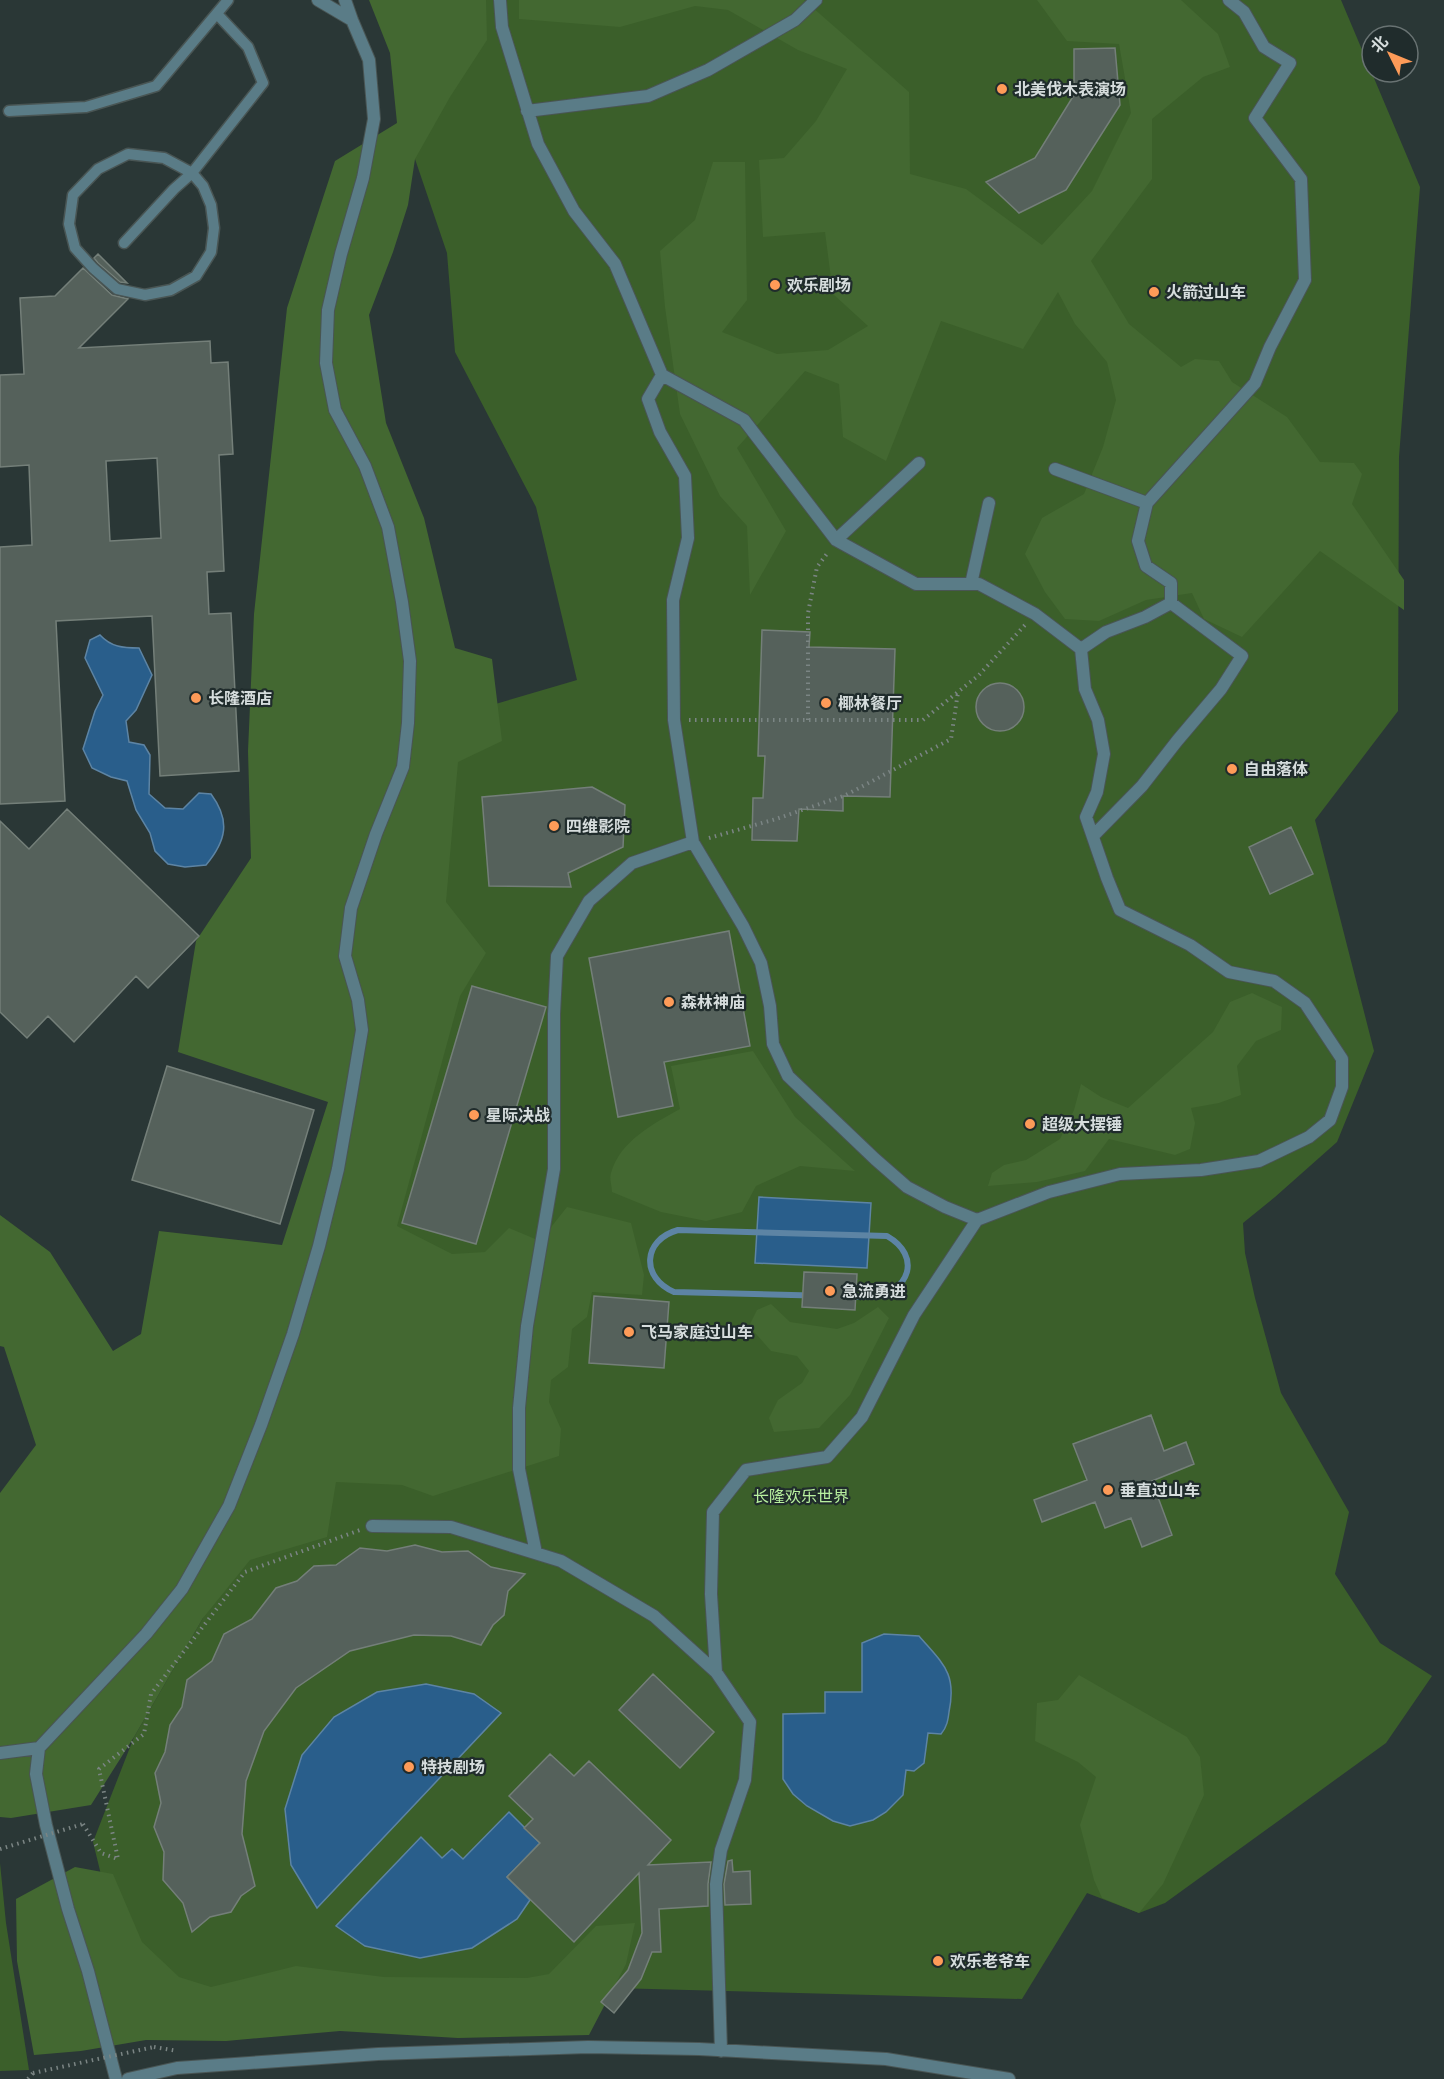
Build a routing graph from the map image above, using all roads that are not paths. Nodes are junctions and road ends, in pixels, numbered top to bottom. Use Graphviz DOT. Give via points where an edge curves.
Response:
graph roads {
  1 [pos="228,0"];
  2 [pos="318,0"];
  3 [pos="345,0"];
  4 [pos="500,0"];
  5 [pos="816,0"];
  6 [pos="1229,0"];
  7 [pos="218,15"];
  8 [pos="351,20"];
  9 [pos="9,111"];
  10 [pos="527,111"];
  11 [pos="192,173"];
  12 [pos="124,243"];
  13 [pos="662,375"];
  14 [pos="919,463"];
  15 [pos="1055,469"];
  16 [pos="989,503"];
  17 [pos="1147,503"];
  18 [pos="836,540"];
  19 [pos="971,584"];
  20 [pos="1171,603"];
  21 [pos="1081,649"];
  22 [pos="1092,836"];
  23 [pos="693,843"];
  24 [pos="977,1220"];
  25 [pos="372,1526"];
  26 [pos="536,1554"];
  27 [pos="716,1672"];
  28 [pos="39,1748"];
  29 [pos="0,1753"];
  30 [pos="721,2050"];
  31 [pos="116,2079"];
  32 [pos="128,2079"];
  33 [pos="1009,2079"];
  1 -- 7 [label="lane"];
  2 -- 8 [label="street"];
  3 -- 8 [label="street"];
  4 -- 10 [label="street" via="502,27"];
  5 -- 10 [label="street" via="795,20 708,70 648,96"];
  6 -- 17 [label="street" via="1244,12 1264,47 1290,63 1255,118 1301,179 1305,280 1254,383"];
  7 -- 9 [label="lane" via="156,86 86,107"];
  7 -- 11 [label="lane" via="248,47 263,83"];
  8 -- 28 [label="street" via="369,60 374,119 363,178 328,310 326,363 335,411 365,466 388,527 410,661 403,767 351,908 345,956 362,1030 340,1158 293,1334 229,1506 182,1589 146,1634"];
  10 -- 13 [label="street" via="538,144 574,211 615,264"];
  11 -- 11 [label="lane" via="164,158 128,154 98,169 73,195 69,224 75,248 117,289 144,295 171,290 196,276 211,252 214,228 211,205"];
  11 -- 12 [label="lane"];
  13 -- 18 [label="street" via="744,420"];
  13 -- 23 [label="street" via="648,399 660,432 685,476 688,538 673,600 674,720"];
  14 -- 18 [label="street"];
  15 -- 17 [label="street"];
  16 -- 19 [label="street"];
  17 -- 20 [label="street" via="1138,541 1146,566 1171,583"];
  18 -- 19 [label="street" via="916,584"];
  19 -- 21 [label="street" via="979,584 1035,614"];
  20 -- 21 [label="street" via="1106,632"];
  20 -- 22 [label="street" via="1242,656 1221,689 1142,786"];
  21 -- 22 [label="street" via="1085,689 1098,720 1104,754 1097,792 1086,817"];
  22 -- 24 [label="street" via="1120,910 1190,945 1229,972 1274,981 1305,1003 1342,1059 1342,1087 1330,1120 1309,1137 1259,1161 1201,1170 1120,1174 1049,1192"];
  23 -- 24 [label="street" via="761,963 773,1044 788,1076 908,1187"];
  23 -- 26 [label="street" via="632,863 589,901 557,956 554,1169 529,1315 519,1408 519,1468"];
  24 -- 27 [label="street" via="914,1315 862,1417 827,1457 746,1470 713,1512 711,1594"];
  25 -- 26 [label="street" via="451,1527"];
  26 -- 27 [label="street" via="561,1561 654,1616"];
  27 -- 30 [label="street" via="750,1722 745,1780 721,1850 716,1884"];
  28 -- 29 [label="street"];
  28 -- 31 [label="street" via="36,1774 46,1825"];
  30 -- 32 [label="street" via="588,2047 378,2054 177,2068"];
  30 -- 33 [label="street" via="886,2059"];
}
